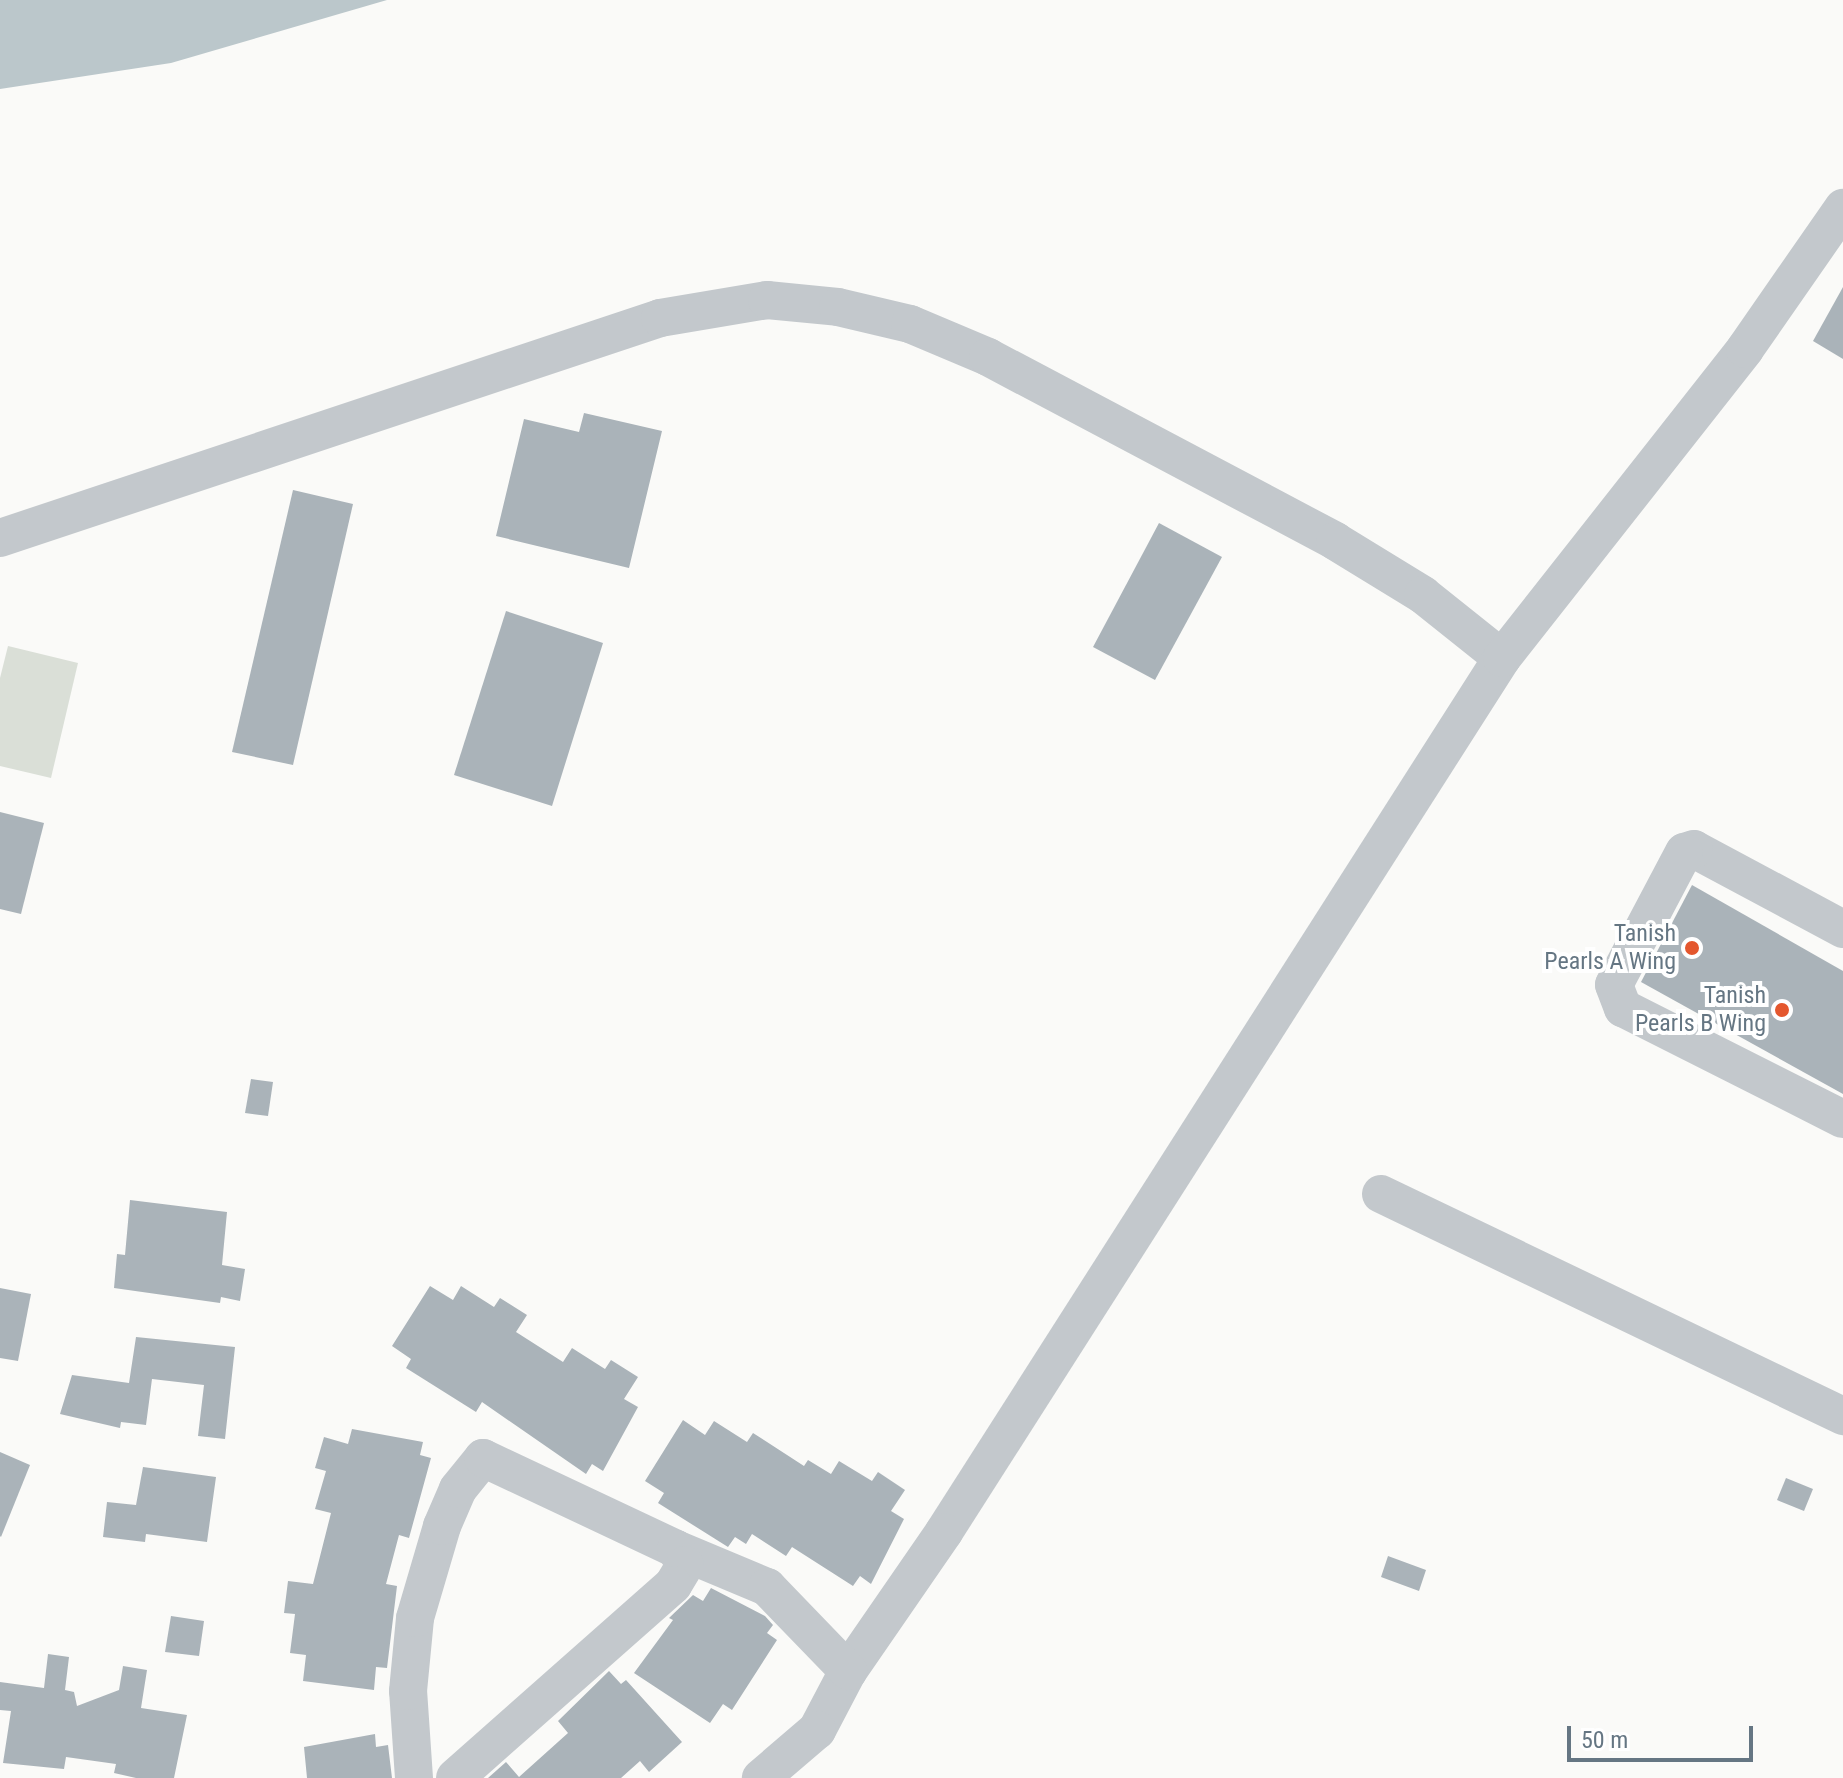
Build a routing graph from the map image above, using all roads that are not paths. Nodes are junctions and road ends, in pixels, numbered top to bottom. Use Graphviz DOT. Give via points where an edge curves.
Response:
graph roads {
  1 [pos="1843,208"];
  2 [pos="0,538"];
  3 [pos="1502,658"];
  4 [pos="1843,929"];
  5 [pos="1843,1119"];
  6 [pos="1381,1194"];
  7 [pos="1843,1416"];
  8 [pos="676,1549"];
  9 [pos="848,1671"];
  10 [pos="414,1778"];
  11 [pos="455,1778"];
  12 [pos="761,1778"];
  1 -- 3 [label="street" via="1745,349"];
  2 -- 3 [label="street" via="660,318 767,300 838,307 910,324 988,357 1335,541 1423,595"];
  3 -- 9 [label="street" via="944,1532"];
  4 -- 5 [label="street" via="1694,849 1684,852 1614,985 1623,1008"];
  6 -- 7 [label="street"];
  8 -- 9 [label="street" via="767,1587"];
  8 -- 10 [label="street" via="483,1458 458,1489 442,1526 415,1618 408,1691"];
  8 -- 11 [label="street" via="685,1565 673,1585"];
  9 -- 12 [label="street" via="817,1730"];
}
